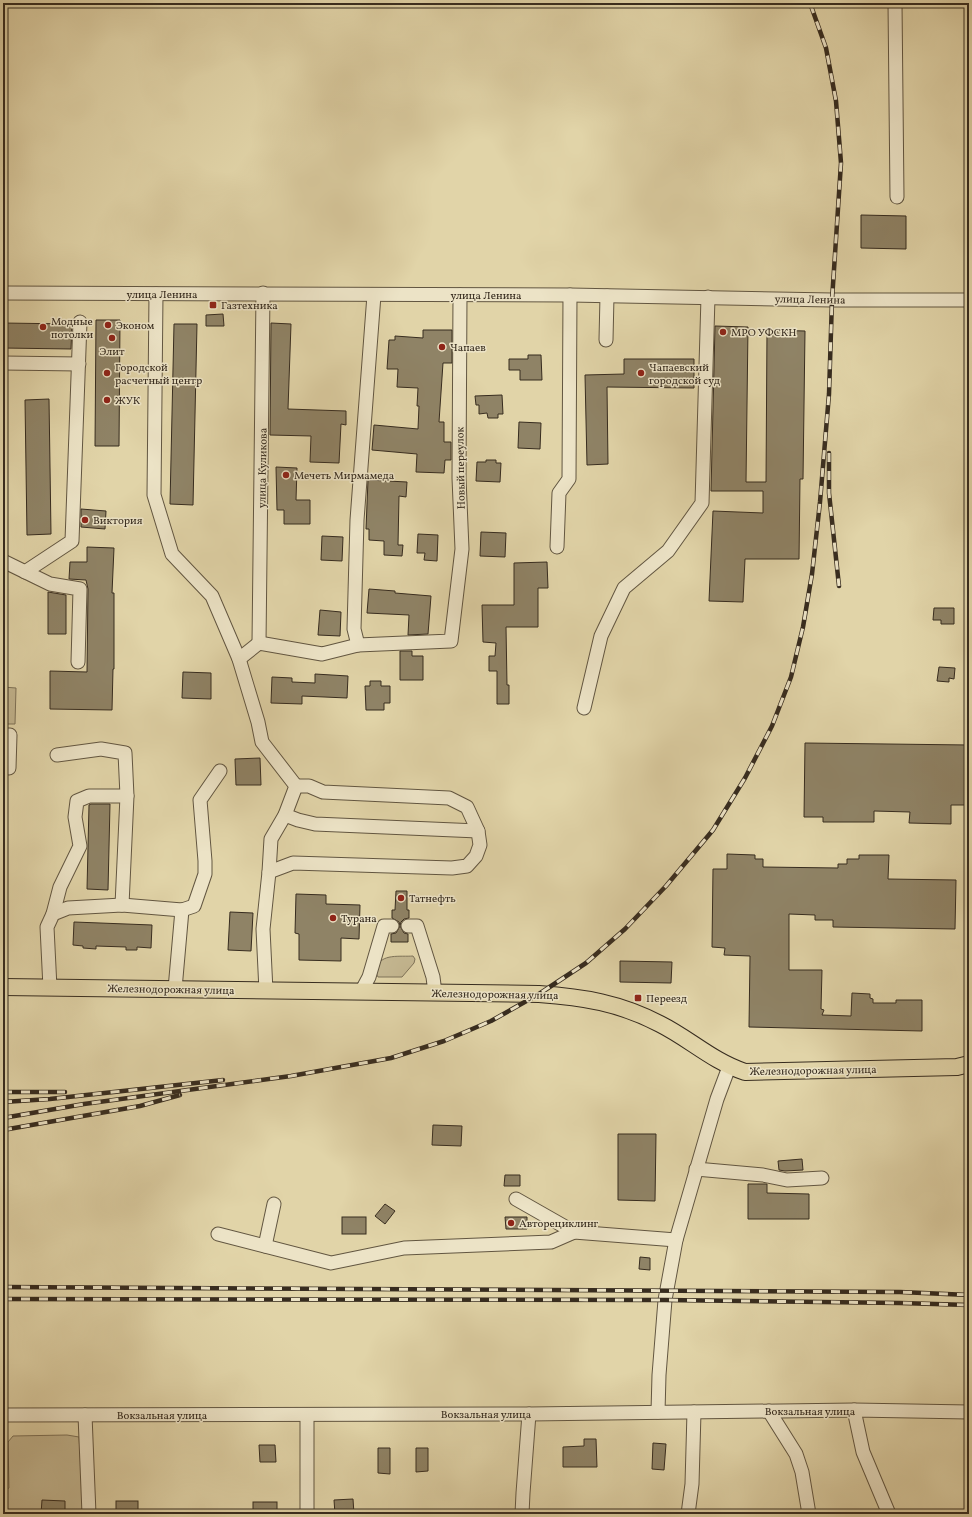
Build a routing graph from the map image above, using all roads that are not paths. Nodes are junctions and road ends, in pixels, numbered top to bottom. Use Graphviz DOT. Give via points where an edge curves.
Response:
graph roads {
  1 [pos="895,3"];
  2 [pos="897,197"];
  3 [pos="3,293"];
  4 [pos="264,293"];
  5 [pos="156,294"];
  6 [pos="374,295"];
  7 [pos="460,295"];
  8 [pos="570,295"];
  9 [pos="607,296"];
  10 [pos="708,297"];
  11 [pos="969,300"];
  12 [pos="80,322"];
  13 [pos="606,340"];
  14 [pos="3,362"];
  15 [pos="79,364"];
  16 [pos="557,548"];
  17 [pos="3,561"];
  18 [pos="25,572"];
  19 [pos="259,643"];
  20 [pos="358,645"];
  21 [pos="239,658"];
  22 [pos="78,662"];
  23 [pos="584,708"];
  24 [pos="3,735"];
  25 [pos="57,755"];
  26 [pos="9,768"];
  27 [pos="220,771"];
  28 [pos="296,786"];
  29 [pos="127,796"];
  30 [pos="286,815"];
  31 [pos="478,831"];
  32 [pos="269,872"];
  33 [pos="122,905"];
  34 [pos="182,910"];
  35 [pos="53,914"];
  36 [pos="392,926"];
  37 [pos="408,926"];
  38 [pos="3,987"];
  39 [pos="50,988"];
  40 [pos="175,989"];
  41 [pos="266,991"];
  42 [pos="361,992"];
  43 [pos="435,993"];
  44 [pos="969,1064"];
  45 [pos="729,1067"];
  46 [pos="696,1169"];
  47 [pos="822,1178"];
  48 [pos="516,1199"];
  49 [pos="274,1204"];
  50 [pos="574,1232"];
  51 [pos="218,1234"];
  52 [pos="676,1240"];
  53 [pos="265,1246"];
  54 [pos="854,1410"];
  55 [pos="769,1411"];
  56 [pos="658,1412"];
  57 [pos="694,1412"];
  58 [pos="969,1412"];
  59 [pos="529,1414"];
  60 [pos="3,1415"];
  61 [pos="85,1415"];
  62 [pos="307,1415"];
  63 [pos="89,1514"];
  64 [pos="307,1514"];
  65 [pos="522,1514"];
  66 [pos="688,1514"];
  67 [pos="809,1514"];
  68 [pos="890,1514"];
  1 -- 2 [label="street"];
  3 -- 5 [label="street, улица Ленина"];
  4 -- 5 [label="street, улица Ленина"];
  4 -- 6 [label="street, улица Ленина"];
  4 -- 19 [label="street, улица Куликова"];
  5 -- 21 [label="street" via="154,495 172,554 212,596"];
  6 -- 7 [label="street, улица Ленина"];
  6 -- 20 [label="street" via="357,520 354,629"];
  7 -- 8 [label="street, улица Ленина"];
  7 -- 20 [label="street, Новый переулок" via="459,478 462,549 451,641"];
  8 -- 9 [label="street, улица Ленина"];
  8 -- 16 [label="street" via="569,479 559,493"];
  9 -- 10 [label="street, улица Ленина"];
  9 -- 13 [label="street"];
  10 -- 11 [label="street, улица Ленина"];
  10 -- 23 [label="street" via="702,503 668,551 624,588 601,636"];
  12 -- 15 [label="street"];
  14 -- 15 [label="street"];
  15 -- 18 [label="street" via="72,541"];
  17 -- 18 [label="street"];
  18 -- 22 [label="street" via="50,584 80,589"];
  19 -- 20 [label="street" via="322,654"];
  19 -- 21 [label="street"];
  21 -- 28 [label="street" via="262,742"];
  24 -- 26 [label="street" via="10,735"];
  25 -- 29 [label="street" via="101,748 125,753"];
  27 -- 34 [label="street" via="200,800 205,874 194,906"];
  28 -- 30 [label="street"];
  28 -- 31 [label="street" via="309,786 323,792 449,798 467,807"];
  29 -- 33 [label="street"];
  29 -- 35 [label="street" via="89,796 76,802 75,817 80,846 60,887"];
  30 -- 31 [label="street" via="315,824"];
  30 -- 32 [label="street" via="271,838"];
  31 -- 32 [label="street" via="480,845 476,856 467,866 452,868 293,863"];
  32 -- 41 [label="street" via="263,929"];
  33 -- 34 [label="street"];
  33 -- 35 [label="street" via="68,908"];
  34 -- 40 [label="street"];
  35 -- 39 [label="street" via="48,927"];
  36 -- 42 [label="street" via="384,926 369,977"];
  37 -- 43 [label="street" via="417,926 433,977"];
  38 -- 39 [label="main road, Железнодорожная улица"];
  39 -- 40 [label="main road, Железнодорожная улица"];
  40 -- 41 [label="main road, Железнодорожная улица"];
  41 -- 42 [label="main road, Железнодорожная улица"];
  42 -- 43 [label="main road, Железнодорожная улица"];
  43 -- 45 [label="main road, Железнодорожная улица" via="539,994 605,1002 661,1024"];
  44 -- 45 [label="main road, Железнодорожная улица" via="956,1067 766,1072 745,1072"];
  45 -- 46 [label="street"];
  46 -- 47 [label="street" via="763,1175 787,1180"];
  46 -- 52 [label="street"];
  48 -- 50 [label="street"];
  49 -- 53 [label="street"];
  50 -- 52 [label="street"];
  50 -- 53 [label="street" via="551,1242 404,1248 331,1263"];
  51 -- 53 [label="street"];
  52 -- 56 [label="street" via="665,1300"];
  54 -- 55 [label="street, Вокзальная улица"];
  54 -- 58 [label="street, Вокзальная улица"];
  54 -- 68 [label="street" via="863,1452"];
  55 -- 57 [label="street, Вокзальная улица"];
  55 -- 67 [label="street" via="796,1454 802,1472"];
  56 -- 57 [label="street, Вокзальная улица"];
  56 -- 59 [label="street, Вокзальная улица"];
  57 -- 66 [label="street" via="692,1484"];
  59 -- 62 [label="street, Вокзальная улица"];
  59 -- 65 [label="street"];
  60 -- 61 [label="street, Вокзальная улица"];
  61 -- 62 [label="street, Вокзальная улица"];
  61 -- 63 [label="street"];
  62 -- 64 [label="street"];
}
